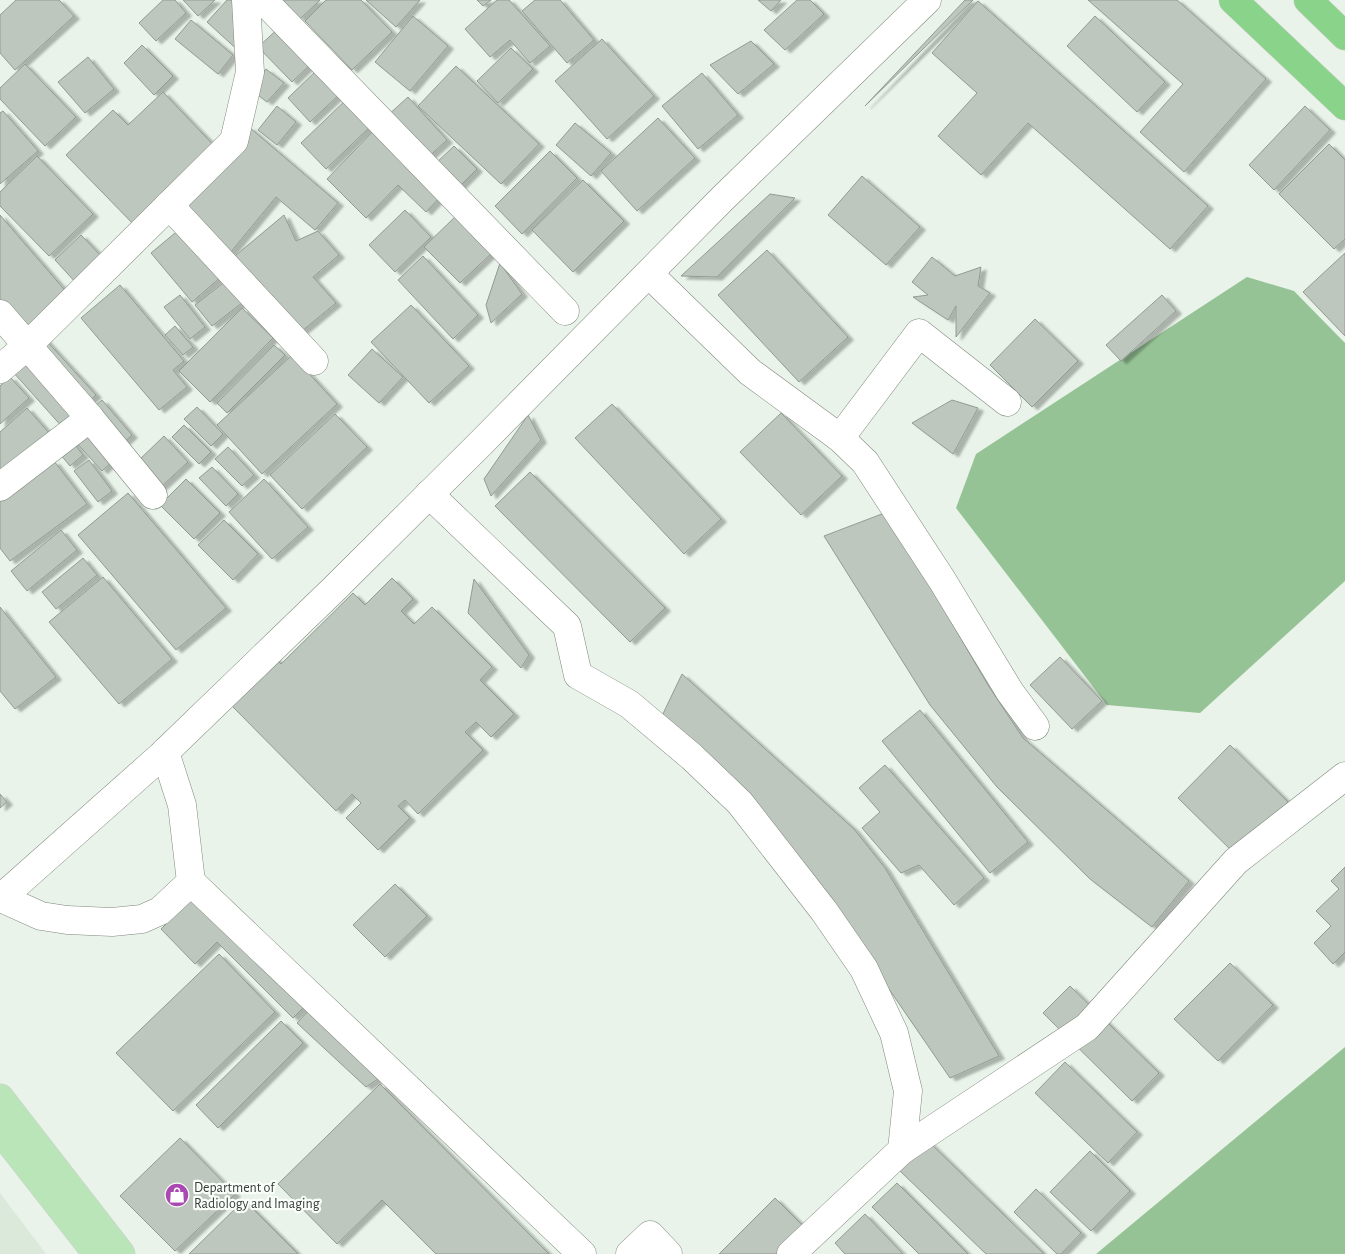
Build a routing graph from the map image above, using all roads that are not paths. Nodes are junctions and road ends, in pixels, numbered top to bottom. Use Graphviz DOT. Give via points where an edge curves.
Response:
graph roads {
  1 [pos="246,0"];
  2 [pos="263,0"];
  3 [pos="927,0"];
  4 [pos="1233,0"];
  5 [pos="1308,0"];
  6 [pos="1345,36"];
  7 [pos="1345,106"];
  8 [pos="169,205"];
  9 [pos="648,274"];
  10 [pos="565,311"];
  11 [pos="0,314"];
  12 [pos="27,346"];
  13 [pos="314,360"];
  14 [pos="0,369"];
  15 [pos="1007,402"];
  16 [pos="90,418"];
  17 [pos="840,438"];
  18 [pos="0,487"];
  19 [pos="430,494"];
  20 [pos="153,495"];
  21 [pos="1035,726"];
  22 [pos="165,752"];
  23 [pos="1345,776"];
  24 [pos="191,882"];
  25 [pos="0,898"];
  26 [pos="0,1098"];
  27 [pos="0,1130"];
  28 [pos="902,1150"];
  29 [pos="96,1254"];
  30 [pos="121,1254"];
  31 [pos="582,1254"];
  32 [pos="630,1254"];
  33 [pos="668,1254"];
  34 [pos="791,1254"];
  1 -- 8 [label="street" via="250,72 234,141"];
  2 -- 10 [label="street"];
  3 -- 9 [label="street"];
  4 -- 7 [label="highway"];
  5 -- 6 [label="highway"];
  8 -- 12 [label="street"];
  8 -- 13 [label="street"];
  9 -- 17 [label="street" via="750,372"];
  9 -- 19 [label="street"];
  11 -- 12 [label="street"];
  12 -- 14 [label="street"];
  12 -- 16 [label="street"];
  15 -- 17 [label="street" via="919,333"];
  16 -- 18 [label="street"];
  16 -- 20 [label="street"];
  17 -- 21 [label="street" via="865,462 1010,692"];
  19 -- 22 [label="street"];
  19 -- 28 [label="street" via="567,626 578,675 629,704 740,803 824,911 864,970 894,1034 908,1091"];
  22 -- 24 [label="street" via="182,805"];
  22 -- 25 [label="street"];
  23 -- 28 [label="street" via="1236,861 1086,1027"];
  24 -- 25 [label="street" via="160,910 142,919 112,922 41,916"];
  24 -- 31 [label="street"];
  26 -- 30 [label="main road"];
  27 -- 29 [label="main road"];
  28 -- 34 [label="street"];
  32 -- 33 [label="street" via="650,1235"];
}
